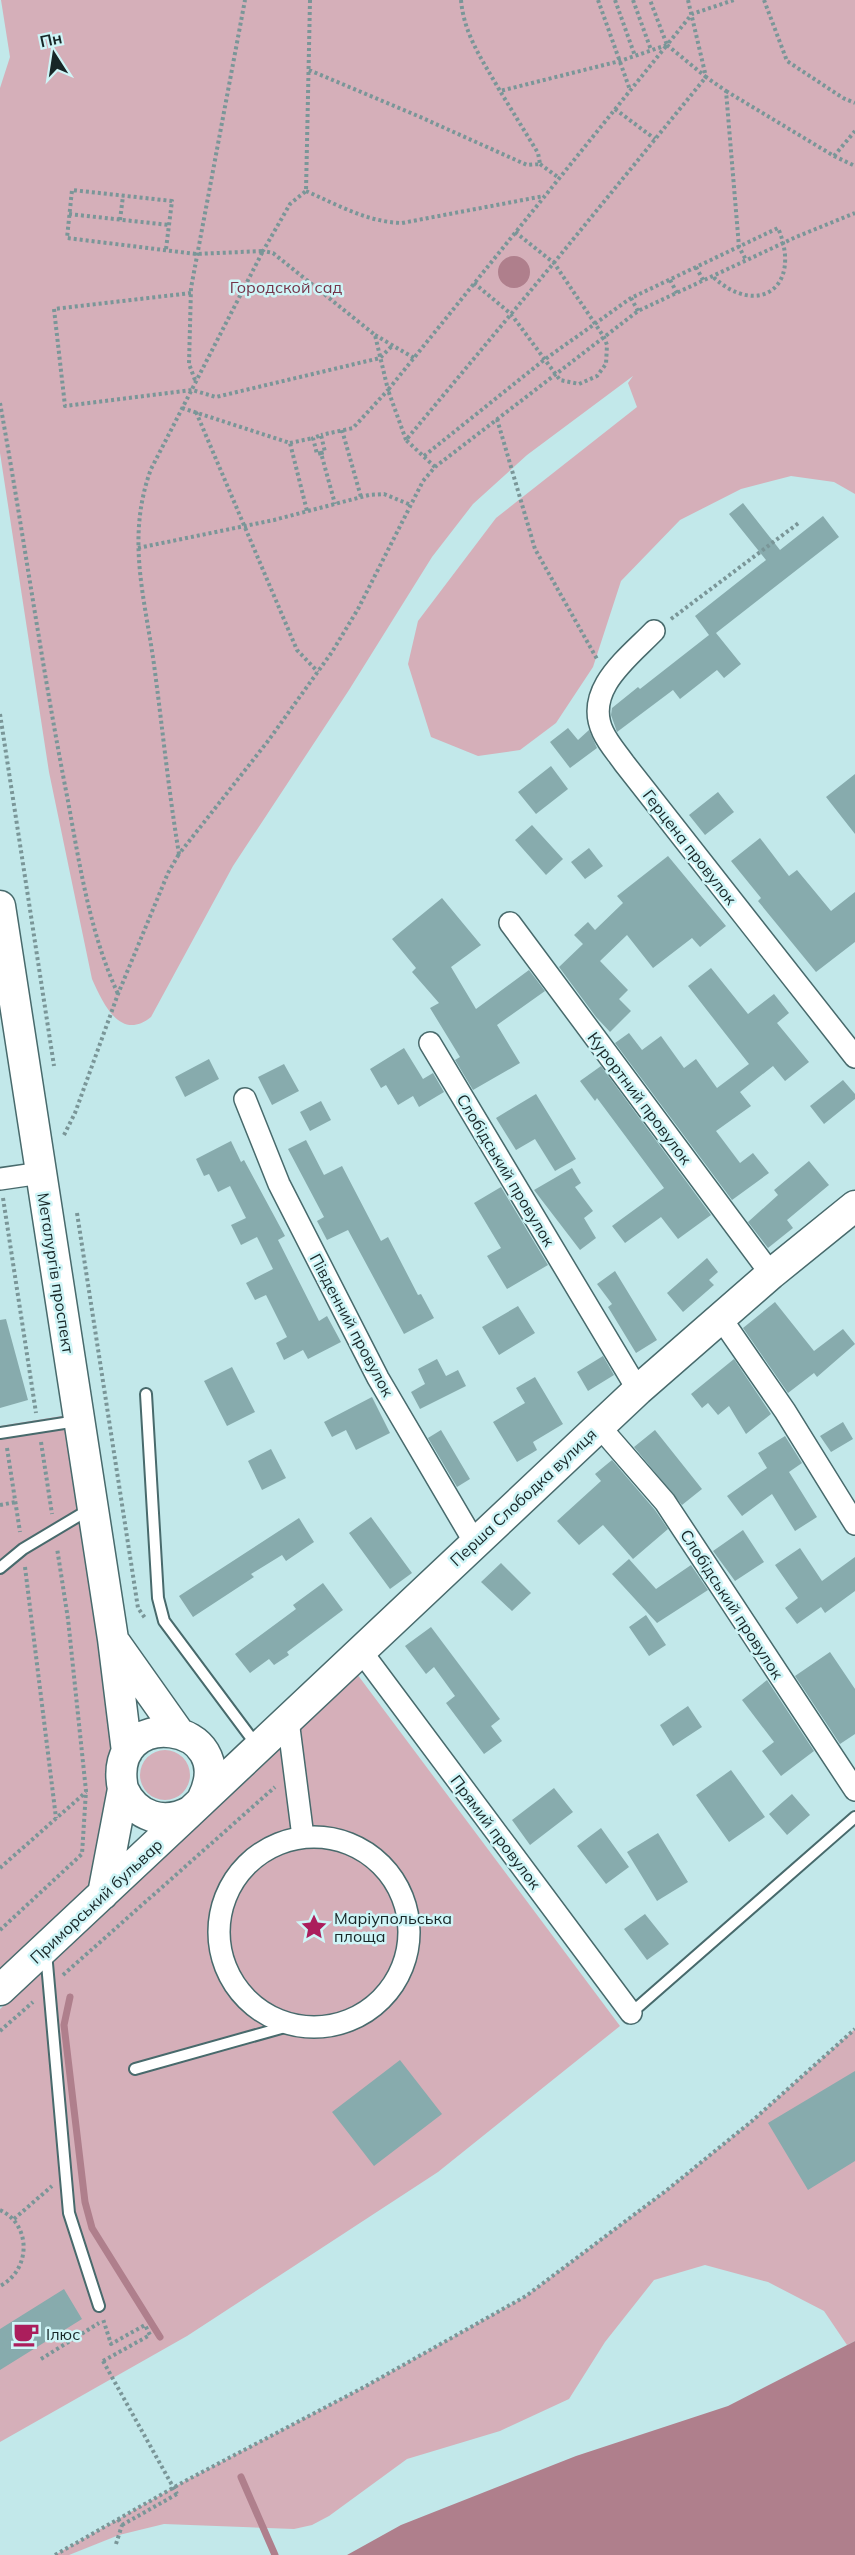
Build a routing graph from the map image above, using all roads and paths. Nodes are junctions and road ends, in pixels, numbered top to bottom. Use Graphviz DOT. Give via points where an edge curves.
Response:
graph roads {
  1 [pos="245,0"];
  2 [pos="310,0"];
  3 [pos="461,0"];
  4 [pos="598,0"];
  5 [pos="615,0"];
  6 [pos="633,0"];
  7 [pos="651,0"];
  8 [pos="688,0"];
  9 [pos="734,0"];
  10 [pos="764,0"];
  11 [pos="692,14"];
  12 [pos="667,45"];
  13 [pos="651,50"];
  14 [pos="635,56"];
  15 [pos="620,61"];
  16 [pos="309,70"];
  17 [pos="706,77"];
  18 [pos="630,90"];
  19 [pos="500,91"];
  20 [pos="726,91"];
  21 [pos="855,102"];
  22 [pos="615,109"];
  23 [pos="855,131"];
  24 [pos="655,139"];
  25 [pos="834,156"];
  26 [pos="540,164"];
  27 [pos="855,166"];
  28 [pos="559,178"];
  29 [pos="306,191"];
  30 [pos="545,195"];
  31 [pos="123,196"];
  32 [pos="855,213"];
  33 [pos="69,214"];
  34 [pos="120,220"];
  35 [pos="169,225"];
  36 [pos="515,232"];
  37 [pos="784,242"];
  38 [pos="740,247"];
  39 [pos="166,249"];
  40 [pos="263,251"];
  41 [pos="196,254"];
  42 [pos="746,260"];
  43 [pos="554,263"];
  44 [pos="696,267"];
  45 [pos="712,276"];
  46 [pos="670,280"];
  47 [pos="704,280"];
  48 [pos="474,283"];
  49 [pos="191,293"];
  50 [pos="676,293"];
  51 [pos="632,298"];
  52 [pos="638,311"];
  53 [pos="511,314"];
  54 [pos="595,323"];
  55 [pos="375,335"];
  56 [pos="604,337"];
  57 [pos="393,345"];
  58 [pos="380,358"];
  59 [pos="414,358"];
  60 [pos="544,360"];
  61 [pos="554,375"];
  62 [pos="196,380"];
  63 [pos="192,390"];
  64 [pos="388,390"];
  65 [pos="0,404"];
  66 [pos="182,408"];
  67 [pos="196,412"];
  68 [pos="497,419"];
  69 [pos="342,430"];
  70 [pos="321,435"];
  71 [pos="313,438"];
  72 [pos="406,440"];
  73 [pos="290,443"];
  74 [pos="321,453"];
  75 [pos="424,456"];
  76 [pos="435,467"];
  77 [pos="361,497"];
  78 [pos="335,504"];
  79 [pos="411,505"];
  80 [pos="307,511"];
  81 [pos="800,522"];
  82 [pos="245,526"];
  83 [pos="138,548"];
  84 [pos="654,631"];
  85 [pos="318,672"];
  86 [pos="608,678"];
  87 [pos="0,714"];
  88 [pos="179,854"];
  89 [pos="0,906"];
  90 [pos="510,923"];
  91 [pos="118,994"];
  92 [pos="430,1043"];
  93 [pos="855,1057"];
  94 [pos="56,1076"];
  95 [pos="245,1098"];
  96 [pos="63,1123"];
  97 [pos="64,1135"];
  98 [pos="66,1147"];
  99 [pos="41,1173"];
  100 [pos="0,1179"];
  101 [pos="75,1206"];
  102 [pos="855,1206"];
  103 [pos="771,1274"];
  104 [pos="720,1317"];
  105 [pos="638,1390"];
  106 [pos="146,1394"];
  107 [pos="79,1420"];
  108 [pos="599,1426"];
  109 [pos="3,1433"];
  110 [pos="16,1502"];
  111 [pos="0,1505"];
  112 [pos="93,1508"];
  113 [pos="855,1524"];
  114 [pos="475,1543"];
  115 [pos="23,1549"];
  116 [pos="0,1568"];
  117 [pos="138,1608"];
  118 [pos="113,1639"];
  119 [pos="361,1651"];
  120 [pos="288,1720"];
  121 [pos="191,1741"];
  122 [pos="127,1752"];
  123 [pos="253,1752"];
  124 [pos="294,1770"];
  125 [pos="123,1789"];
  126 [pos="855,1790"];
  127 [pos="86,1791"];
  128 [pos="196,1805"];
  129 [pos="855,1817"];
  130 [pos="56,1818"];
  131 [pos="303,1837"];
  132 [pos="82,1854"];
  133 [pos="0,1868"];
  134 [pos="103,1894"];
  135 [pos="0,1930"];
  136 [pos="46,1949"];
  137 [pos="49,1988"];
  138 [pos="0,1990"];
  139 [pos="631,2013"];
  140 [pos="292,2025"];
  141 [pos="855,2029"];
  142 [pos="0,2031"];
  143 [pos="135,2069"];
  144 [pos="66,2174"];
  145 [pos="0,2210"];
  146 [pos="14,2219"];
  147 [pos="0,2286"];
  148 [pos="99,2306"];
  149 [pos="104,2320"];
  150 [pos="41,2359"];
  151 [pos="118,2519"];
  152 [pos="122,2525"];
  153 [pos="116,2544"];
  154 [pos="55,2555"];
  1 -- 41 [label="path"];
  2 -- 16 [label="path"];
  3 -- 19 [label="path" via="468,35"];
  4 -- 15 [label="path"];
  5 -- 14 [label="path"];
  6 -- 13 [label="path"];
  7 -- 12 [label="path"];
  8 -- 11 [label="path"];
  9 -- 11 [label="path"];
  10 -- 21 [label="path" via="787,61"];
  11 -- 12 [label="path"];
  11 -- 17 [label="path"];
  12 -- 13 [label="path"];
  12 -- 17 [label="path"];
  12 -- 18 [label="path"];
  13 -- 14 [label="path"];
  14 -- 15 [label="path"];
  15 -- 18 [label="path"];
  15 -- 19 [label="path"];
  16 -- 26 [label="path" via="527,165"];
  16 -- 29 [label="path"];
  17 -- 20 [label="path"];
  17 -- 24 [label="path"];
  18 -- 22 [label="path"];
  19 -- 26 [label="path" via="538,153"];
  20 -- 25 [label="path"];
  20 -- 38 [label="path"];
  22 -- 24 [label="path"];
  22 -- 28 [label="path"];
  23 -- 25 [label="path"];
  24 -- 43 [label="path"];
  25 -- 27 [label="path"];
  26 -- 28 [label="path"];
  28 -- 30 [label="path"];
  29 -- 30 [label="path" via="366,218 402,224"];
  29 -- 40 [label="path" via="290,204"];
  30 -- 36 [label="path"];
  31 -- 33 [label="path" via="72,190"];
  31 -- 34 [label="path"];
  31 -- 35 [label="path" via="171,201"];
  32 -- 37 [label="path"];
  33 -- 34 [label="path"];
  33 -- 39 [label="path" via="67,238"];
  34 -- 35 [label="path"];
  35 -- 39 [label="path"];
  36 -- 43 [label="path"];
  36 -- 48 [label="path"];
  37 -- 38 [label="path" via="778,228"];
  37 -- 42 [label="path"];
  37 -- 45 [label="path" via="784,274 766,293 735,293"];
  38 -- 42 [label="path"];
  38 -- 44 [label="path"];
  39 -- 41 [label="path"];
  40 -- 41 [label="path"];
  40 -- 55 [label="path" via="273,253"];
  40 -- 62 [label="path"];
  41 -- 49 [label="path"];
  42 -- 45 [label="path"];
  43 -- 53 [label="path"];
  43 -- 54 [label="path"];
  44 -- 46 [label="path"];
  44 -- 47 [label="path"];
  45 -- 47 [label="path"];
  46 -- 50 [label="path"];
  46 -- 51 [label="path"];
  47 -- 50 [label="path"];
  48 -- 53 [label="path"];
  48 -- 59 [label="path"];
  49 -- 62 [label="path" via="189,364"];
  49 -- 63 [label="path" via="54,309 65,406"];
  50 -- 52 [label="path"];
  51 -- 52 [label="path"];
  51 -- 54 [label="path"];
  52 -- 56 [label="path"];
  53 -- 60 [label="path"];
  53 -- 72 [label="path"];
  54 -- 56 [label="path"];
  54 -- 60 [label="path"];
  55 -- 57 [label="path"];
  55 -- 58 [label="path"];
  56 -- 61 [label="path"];
  56 -- 61 [label="path" via="606,364 597,376 579,384 567,383"];
  57 -- 58 [label="path"];
  57 -- 59 [label="path"];
  58 -- 63 [label="path" via="216,397"];
  58 -- 64 [label="path"];
  59 -- 64 [label="path"];
  60 -- 61 [label="path"];
  60 -- 75 [label="path"];
  61 -- 68 [label="path"];
  62 -- 63 [label="path"];
  63 -- 66 [label="path"];
  64 -- 69 [label="path" via="353,428"];
  64 -- 72 [label="path"];
  65 -- 91 [label="path" via="80,866 96,940"];
  66 -- 67 [label="path"];
  66 -- 83 [label="path" via="143,492"];
  67 -- 73 [label="path"];
  67 -- 82 [label="path"];
  68 -- 76 [label="path"];
  68 -- 86 [label="path" via="535,549"];
  69 -- 70 [label="path"];
  69 -- 77 [label="path"];
  70 -- 71 [label="path"];
  70 -- 74 [label="path" via="325,452"];
  71 -- 73 [label="path"];
  71 -- 74 [label="path" via="317,454"];
  72 -- 75 [label="path"];
  73 -- 80 [label="path"];
  74 -- 78 [label="path"];
  75 -- 76 [label="path"];
  76 -- 79 [label="path"];
  77 -- 78 [label="path"];
  77 -- 79 [label="path" via="384,494"];
  78 -- 80 [label="path"];
  79 -- 85 [label="path" via="358,609"];
  80 -- 82 [label="path"];
  81 -- 84 [label="path"];
  82 -- 83 [label="path"];
  82 -- 85 [label="path" via="297,650"];
  83 -- 88 [label="path"];
  84 -- 86 [label="street, Герцена провулок"];
  85 -- 88 [label="path"];
  86 -- 93 [label="street, Герцена провулок" via="598,705 602,731"];
  87 -- 94 [label="path"];
  88 -- 91 [label="path"];
  89 -- 99 [label="street, Металургів проспект"];
  90 -- 103 [label="street, Курортний провулок"];
  91 -- 97 [label="path"];
  92 -- 105 [label="street, Слобідський провулок"];
  95 -- 114 [label="street, Південний провулок" via="279,1184 378,1378"];
  96 -- 97 [label="path"];
  97 -- 98 [label="path"];
  99 -- 100 [label="street"];
  99 -- 107 [label="street, Металургів проспект"];
  101 -- 117 [label="path"];
  102 -- 103 [label="street, Перша Слободка вулиця"];
  103 -- 104 [label="street, Перша Слободка вулиця"];
  104 -- 105 [label="street, Перша Слободка вулиця"];
  104 -- 113 [label="street" via="785,1411"];
  105 -- 108 [label="street, Перша Слободка вулиця"];
  106 -- 123 [label="lane" via="158,1598 164,1621"];
  107 -- 109 [label="lane"];
  107 -- 112 [label="street, Металургів проспект"];
  108 -- 114 [label="street, Перша Слободка вулиця"];
  108 -- 126 [label="street, Слобідський провулок" via="665,1502"];
  109 -- 110 [label="path"];
  110 -- 111 [label="path"];
  110 -- 115 [label="path"];
  112 -- 115 [label="lane"];
  112 -- 118 [label="street, Металургів проспект"];
  114 -- 119 [label="street, Перша Слободка вулиця"];
  115 -- 116 [label="lane"];
  115 -- 130 [label="path"];
  118 -- 121 [label="street"];
  118 -- 122 [label="street, Металургів проспект"];
  119 -- 120 [label="street, Перша Слободка вулиця"];
  119 -- 139 [label="street, Прямий провулок"];
  120 -- 123 [label="street, Перша Слободка вулиця"];
  120 -- 124 [label="street"];
  121 -- 122 [label="street" via="171,1730 153,1732 138,1739"];
  121 -- 123 [label="street"];
  121 -- 128 [label="street" via="210,1770"];
  122 -- 125 [label="street" via="121,1770"];
  123 -- 128 [label="street, Перша Слободка вулиця"];
  124 -- 131 [label="street"];
  124 -- 137 [label="path"];
  125 -- 128 [label="street" via="132,1805 156,1818 174,1818"];
  125 -- 134 [label="street"];
  127 -- 130 [label="path"];
  128 -- 134 [label="street, Приморський бульвар"];
  129 -- 139 [label="lane"];
  130 -- 133 [label="path"];
  131 -- 140 [label="street" via="273,1846 247,1864 229,1888 219,1922 221,1956 236,1987 260,2011"];
  131 -- 140 [label="street" via="334,1838 363,1849 387,1869 404,1898 410,1932 404,1966 387,1995 359,2017 326,2027"];
  132 -- 135 [label="path"];
  134 -- 136 [label="street, Приморський бульвар"];
  136 -- 137 [label="lane"];
  136 -- 138 [label="street, Приморський бульвар"];
  137 -- 142 [label="path"];
  137 -- 144 [label="lane"];
  140 -- 143 [label="lane"];
  141 -- 151 [label="path" via="667,2190 526,2296"];
  144 -- 146 [label="path"];
  144 -- 148 [label="lane" via="69,2213"];
  145 -- 146 [label="path"];
  146 -- 147 [label="path" via="24,2241 24,2253 15,2276"];
  148 -- 149 [label="path"];
  149 -- 150 [label="path"];
  149 -- 152 [label="path, bridge" via="111,2344 145,2325 150,2335 103,2361 177,2494"];
  151 -- 152 [label="path"];
  151 -- 154 [label="path"];
  152 -- 153 [label="path"];
}
